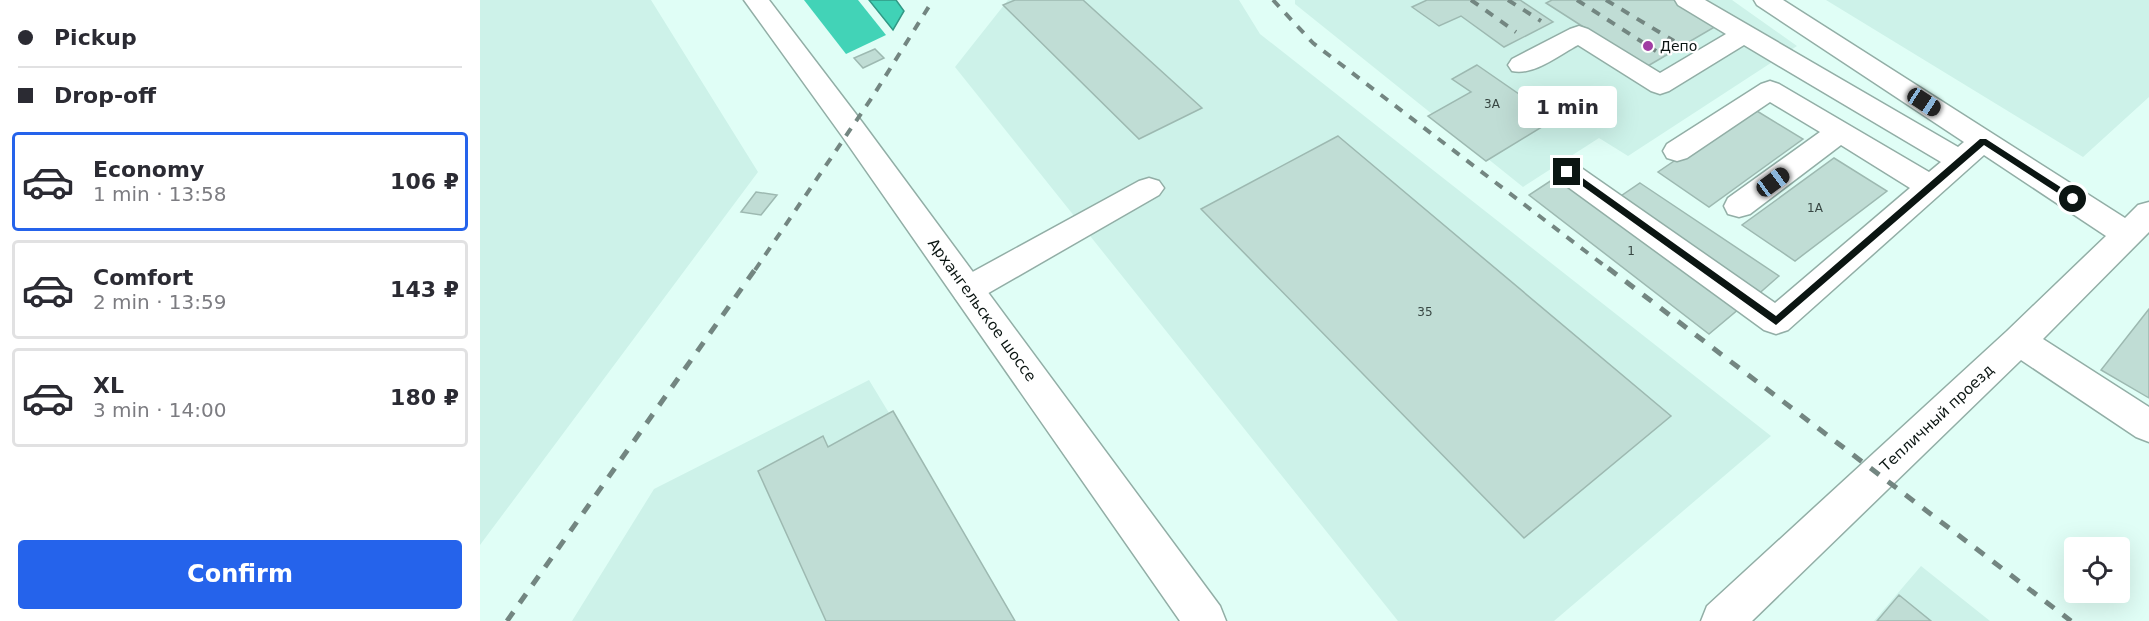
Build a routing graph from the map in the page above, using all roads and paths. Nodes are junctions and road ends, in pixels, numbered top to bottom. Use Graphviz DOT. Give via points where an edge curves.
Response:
graph roads {
  1 [pos="756,0"];
  2 [pos="1687,0"];
  3 [pos="1766,0"];
  4 [pos="1744,34"];
  5 [pos="1521,65"];
  6 [pos="1840,132"];
  7 [pos="1677,151"];
  8 [pos="1972,151"];
  9 [pos="1567,172"];
  10 [pos="1149,188"];
  11 [pos="1932,188"];
  12 [pos="1739,206"];
  13 [pos="2138,224"];
  14 [pos="967,290"];
  15 [pos="2019,341"];
  16 [pos="2149,426"];
  17 [pos="1204,621"];
  18 [pos="1722,621"];
  1 -- 14 [label="main road, Архангельское шоссе"];
  2 -- 4 [label="main road"];
  3 -- 8 [label="main road"];
  4 -- 5 [label="main road" via="1660,86 1579,34"];
  4 -- 8 [label="main road"];
  6 -- 7 [label="main road" via="1770,90"];
  6 -- 11 [label="main road"];
  6 -- 12 [label="main road"];
  8 -- 11 [label="main road"];
  8 -- 13 [label="main road"];
  9 -- 11 [label="main road" via="1776,321"];
  10 -- 14 [label="main road"];
  13 -- 15 [label="main road, Тепличный проезд"];
  14 -- 17 [label="main road, Архангельское шоссе"];
  15 -- 16 [label="main road"];
  15 -- 18 [label="main road, Тепличный проезд"];
}
